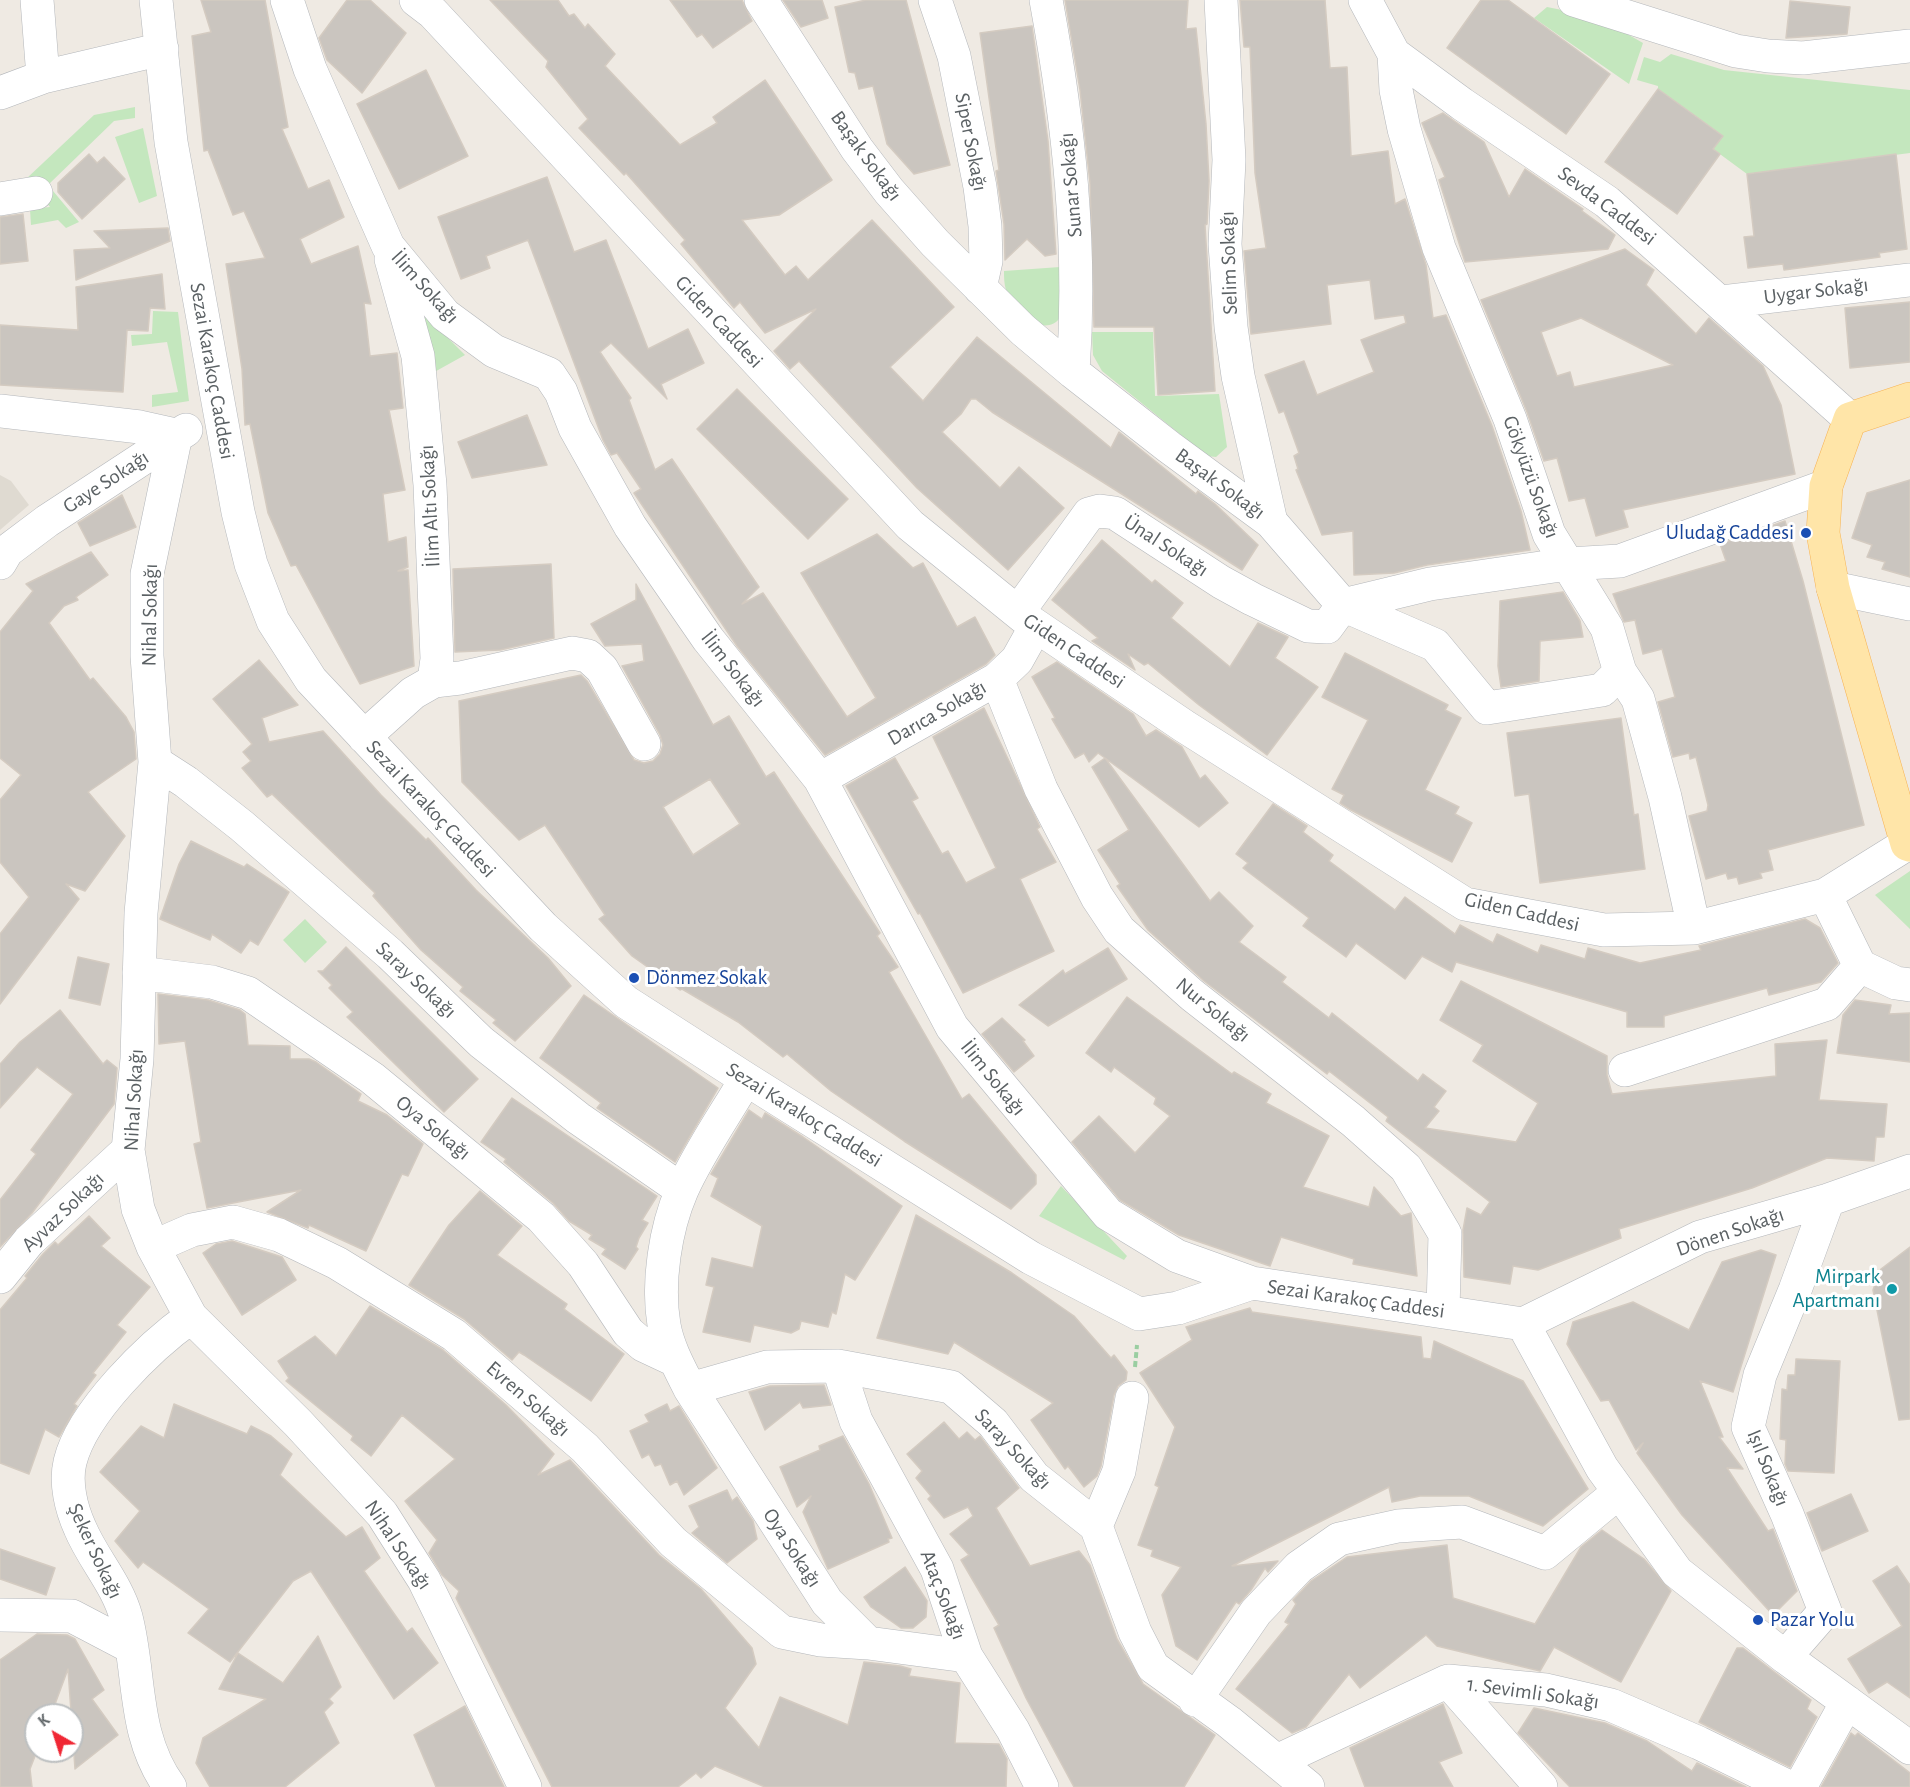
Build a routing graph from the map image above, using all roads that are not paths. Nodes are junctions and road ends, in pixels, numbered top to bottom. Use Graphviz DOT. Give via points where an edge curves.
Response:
graph roads {
  1 [pos="38,0"];
  2 [pos="156,0"];
  3 [pos="287,0"];
  4 [pos="416,0"];
  5 [pos="761,0"];
  6 [pos="935,0"];
  7 [pos="1046,0"];
  8 [pos="1221,0"];
  9 [pos="1365,0"];
  10 [pos="1574,0"];
  11 [pos="1910,46"];
  12 [pos="162,49"];
  13 [pos="1394,54"];
  14 [pos="43,77"];
  15 [pos="0,93"];
  16 [pos="36,193"];
  17 [pos="0,199"];
  18 [pos="388,246"];
  19 [pos="1910,280"];
  20 [pos="980,288"];
  21 [pos="1722,302"];
  22 [pos="1073,372"];
  23 [pos="1910,399"];
  24 [pos="0,411"];
  25 [pos="220,413"];
  26 [pos="1850,419"];
  27 [pos="176,435"];
  28 [pos="1826,486"];
  29 [pos="1271,522"];
  30 [pos="0,563"];
  31 [pos="1568,564"];
  32 [pos="1833,588"];
  33 [pos="1910,604"];
  34 [pos="1343,605"];
  35 [pos="1027,619"];
  36 [pos="1620,672"];
  37 [pos="997,679"];
  38 [pos="434,681"];
  39 [pos="364,737"];
  40 [pos="644,744"];
  41 [pos="155,762"];
  42 [pos="820,779"];
  43 [pos="1909,845"];
  44 [pos="1825,895"];
  45 [pos="1694,928"];
  46 [pos="1860,966"];
  47 [pos="139,973"];
  48 [pos="1910,986"];
  49 [pos="1625,1070"];
  50 [pos="746,1079"];
  51 [pos="128,1150"];
  52 [pos="1910,1171"];
  53 [pos="682,1190"];
  54 [pos="1828,1200"];
  55 [pos="153,1247"];
  56 [pos="0,1277"];
  57 [pos="1252,1283"];
  58 [pos="1443,1311"];
  59 [pos="191,1317"];
  60 [pos="1523,1324"];
  61 [pos="675,1360"];
  62 [pos="838,1366"];
  63 [pos="690,1389"];
  64 [pos="1132,1398"];
  65 [pos="1619,1492"];
  66 [pos="1096,1526"];
  67 [pos="0,1615"];
  68 [pos="868,1643"];
  69 [pos="131,1647"];
  70 [pos="966,1656"];
  71 [pos="1785,1657"];
  72 [pos="1448,1681"];
  73 [pos="1195,1700"];
  74 [pos="1847,1702"];
  75 [pos="1910,1748"];
  76 [pos="1277,1761"];
  77 [pos="170,1787"];
  78 [pos="525,1787"];
  79 [pos="1042,1787"];
  80 [pos="1308,1787"];
  81 [pos="1541,1787"];
  82 [pos="1789,1787"];
  83 [pos="1800,1787"];
  1 -- 14 [label="street"];
  2 -- 12 [label="street, Sezai Karakoç Caddesi"];
  3 -- 18 [label="street, İlim Sokağı" via="310,69"];
  4 -- 35 [label="street, Giden Caddesi" via="433,13 910,525"];
  5 -- 20 [label="street, Başak Sokağı" via="882,183"];
  6 -- 20 [label="street, Siper Sokağı" via="954,56 980,187 986,261"];
  7 -- 22 [label="street, Sunar Sokağı" via="1069,145 1075,227 1077,306"];
  8 -- 29 [label="street, Selim Sokağı" via="1229,160 1225,244 1231,327"];
  9 -- 13 [label="street, Sevda Caddesi"];
  10 -- 11 [label="street" via="1736,51 1768,56 1803,58"];
  12 -- 14 [label="street"];
  12 -- 25 [label="street, Sezai Karakoç Caddesi" via="171,142"];
  13 -- 21 [label="street, Sevda Caddesi" via="1608,202"];
  13 -- 31 [label="street, Gökyüzü Sokağı" via="1404,129 1439,248 1510,419 1549,534"];
  14 -- 15 [label="street"];
  16 -- 17 [label="street"];
  18 -- 38 [label="street, İlim Altı Sokağı" via="418,356 430,485 437,660"];
  18 -- 42 [label="street, İlim Sokağı" via="445,315 494,351 549,374 630,526 708,639"];
  19 -- 21 [label="street, Uygar Sokağı"];
  20 -- 22 [label="street, Başak Sokağı"];
  21 -- 26 [label="street, Sevda Caddesi"];
  22 -- 29 [label="street, Başak Sokağı"];
  23 -- 26 [label="main road"];
  24 -- 27 [label="street" via="140,427"];
  25 -- 27 [label="street, Gaye Sokağı"];
  25 -- 39 [label="street, Sezai Karakoç Caddesi" via="246,543 273,621 311,680"];
  26 -- 28 [label="main road"];
  27 -- 30 [label="street, Gaye Sokağı" via="46,521 7,551"];
  27 -- 41 [label="street, Nihal Sokağı" via="147,574 147,656"];
  28 -- 31 [label="street" via="1620,561"];
  28 -- 32 [label="main road" via="1823,533"];
  29 -- 34 [label="street, Başak Sokağı"];
  31 -- 34 [label="street" via="1430,584"];
  31 -- 36 [label="street, Gökyüzü Sokağı" via="1607,628"];
  32 -- 33 [label="street"];
  32 -- 43 [label="main road"];
  34 -- 35 [label="street, Ünal Sokağı" via="1328,627 1308,626 1221,582 1115,513 1100,511 1089,514"];
  34 -- 36 [label="street" via="1436,645 1487,708 1602,690"];
  35 -- 37 [label="street, Darıca Sokağı" via="1017,660"];
  35 -- 45 [label="street, Giden Caddesi" via="1184,726 1466,904 1604,930"];
  36 -- 45 [label="street, Gökyüzü Sokağı" via="1638,699"];
  37 -- 42 [label="street, Darıca Sokağı"];
  37 -- 58 [label="street, Nur Sokağı" via="1041,789 1097,897 1119,930 1192,995 1353,1121 1406,1168 1445,1234"];
  38 -- 39 [label="street" via="413,693"];
  38 -- 40 [label="street" via="572,653 588,656 602,669"];
  39 -- 50 [label="street, Sezai Karakoç Caddesi" via="543,927 584,965 626,1002"];
  41 -- 47 [label="street, Nihal Sokağı"];
  41 -- 53 [label="street, Saray Sokağı" via="242,826 390,954 481,1042 578,1118"];
  42 -- 57 [label="street, İlim Sokağı" via="952,1027 1028,1122 1108,1214 1177,1256"];
  43 -- 44 [label="street, Giden Caddesi"];
  44 -- 45 [label="street, Giden Caddesi"];
  44 -- 46 [label="street"];
  46 -- 48 [label="street"];
  46 -- 49 [label="street" via="1827,1004"];
  47 -- 51 [label="street, Nihal Sokağı" via="137,1059"];
  47 -- 61 [label="street, Oya Sokağı" via="212,982 248,993 372,1078 541,1217 583,1264 628,1332 643,1345"];
  50 -- 53 [label="street, Oya Sokağı"];
  50 -- 57 [label="street, Sezai Karakoç Caddesi" via="1031,1258 1139,1314 1178,1308"];
  51 -- 55 [label="street, Nihal Sokağı" via="138,1209"];
  51 -- 56 [label="street, Ayvaz Sokağı" via="29,1241"];
  52 -- 54 [label="street, Dönen Sokağı"];
  53 -- 61 [label="street, Oya Sokağı" via="665,1256 662,1288 664,1326"];
  54 -- 60 [label="street, Dönen Sokağı" via="1700,1237"];
  54 -- 71 [label="street, Işıl Sokağı" via="1760,1375 1748,1427 1825,1611"];
  55 -- 59 [label="street, Nihal Sokağı"];
  55 -- 68 [label="street, Evren Sokağı" via="192,1230 233,1222 279,1235 337,1263 454,1335 585,1448 673,1542 782,1632"];
  57 -- 58 [label="street, Sezai Karakoç Caddesi"];
  58 -- 60 [label="street, Sezai Karakoç Caddesi"];
  59 -- 69 [label="street, Şeker Sokağı" via="146,1352 83,1430 70,1462 69,1493 80,1529 108,1574 121,1605"];
  59 -- 78 [label="street, Nihal Sokağı" via="298,1423 382,1514 424,1580"];
  60 -- 65 [label="street"];
  61 -- 63 [label="street, Oya Sokağı"];
  62 -- 63 [label="street, Saray Sokağı" via="767,1367"];
  62 -- 66 [label="street, Saray Sokağı" via="951,1388 993,1424 1034,1476"];
  62 -- 70 [label="street, Ataç Sokağı" via="856,1421 937,1569"];
  63 -- 68 [label="street, Oya Sokağı" via="827,1602"];
  64 -- 66 [label="street" via="1119,1471"];
  65 -- 71 [label="street" via="1677,1572"];
  65 -- 73 [label="street" via="1545,1553 1462,1522 1398,1526 1339,1539 1299,1568 1256,1612"];
  66 -- 73 [label="street" via="1135,1632 1153,1667"];
  67 -- 69 [label="street" via="72,1616"];
  68 -- 70 [label="street"];
  69 -- 77 [label="street, Şeker Sokağı" via="143,1734"];
  70 -- 79 [label="street, Ataç Sokağı" via="1013,1730"];
  71 -- 74 [label="street"];
  72 -- 76 [label="street, 1. Sevimli Sokağı"];
  72 -- 81 [label="street"];
  72 -- 82 [label="street, 1. Sevimli Sokağı" via="1546,1690 1611,1705"];
  73 -- 76 [label="street"];
  74 -- 75 [label="street"];
  74 -- 83 [label="street"];
  76 -- 80 [label="street"];
}
